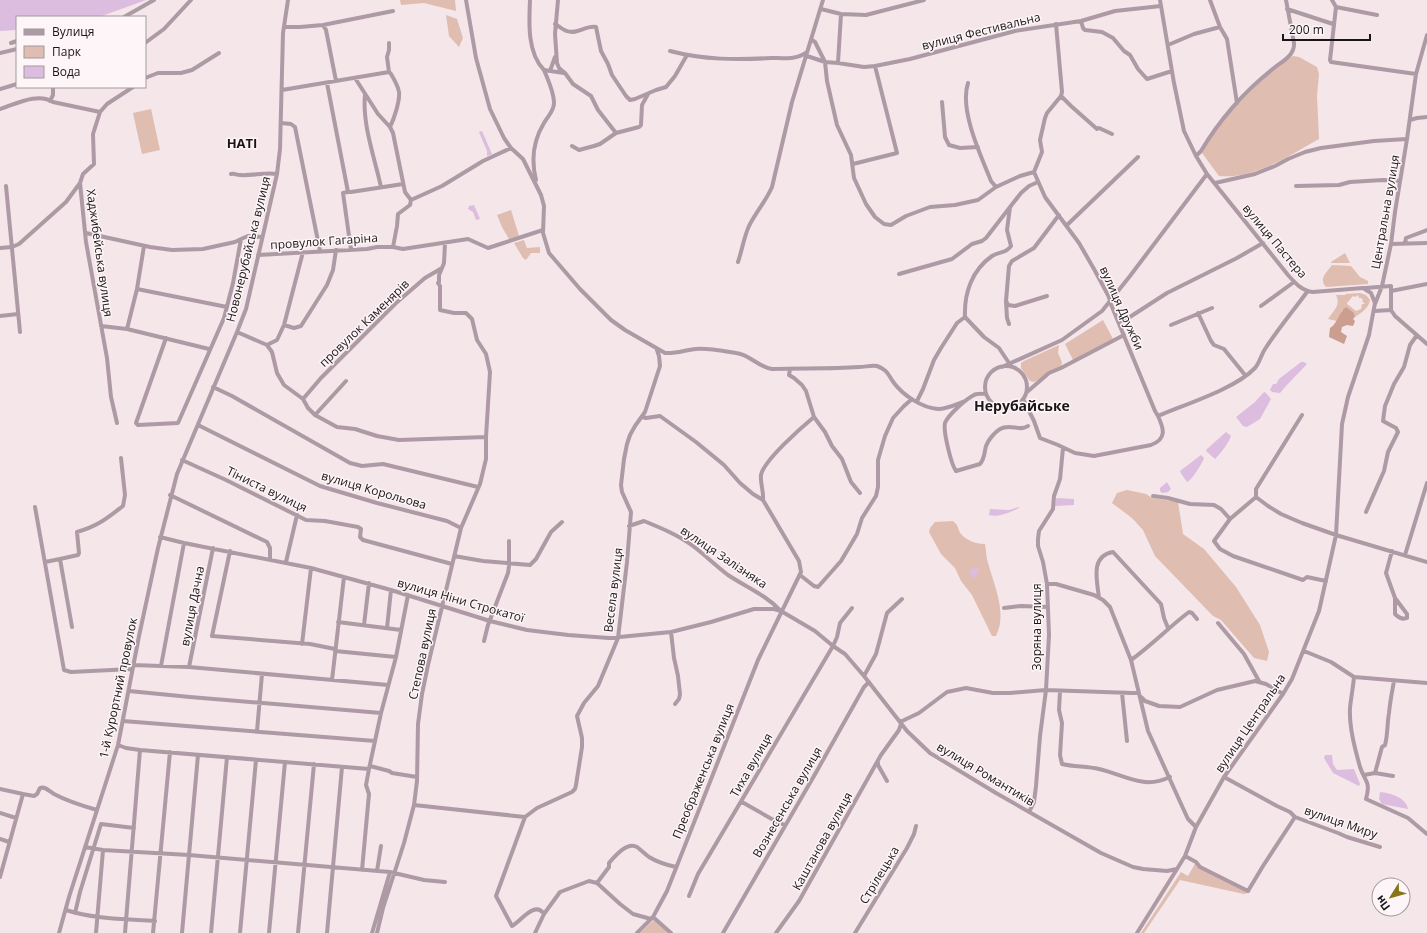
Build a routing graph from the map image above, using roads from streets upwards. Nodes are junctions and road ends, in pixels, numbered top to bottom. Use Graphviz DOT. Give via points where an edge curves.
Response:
graph roads {
  1 [pos="154,0"];
  2 [pos="191,0"];
  3 [pos="288,0"];
  4 [pos="466,0"];
  5 [pos="530,0"];
  6 [pos="558,0"];
  7 [pos="823,0"];
  8 [pos="924,0"];
  9 [pos="1160,0"];
  10 [pos="1210,0"];
  11 [pos="1286,0"];
  12 [pos="1332,0"];
  13 [pos="1161,6"];
  14 [pos="1336,7"];
  15 [pos="821,10"];
  16 [pos="1287,10"];
  17 [pos="393,11"];
  18 [pos="841,14"];
  19 [pos="1377,15"];
  20 [pos="126,16"];
  21 [pos="1081,21"];
  22 [pos="555,24"];
  23 [pos="1056,24"];
  24 [pos="1334,24"];
  25 [pos="322,25"];
  26 [pos="284,27"];
  27 [pos="1220,27"];
  28 [pos="1427,35"];
  29 [pos="812,40"];
  30 [pos="16,41"];
  31 [pos="146,41"];
  32 [pos="11,43"];
  33 [pos="389,43"];
  34 [pos="1168,45"];
  35 [pos="16,49"];
  36 [pos="670,51"];
  37 [pos="0,53"];
  38 [pos="219,53"];
  39 [pos="557,53"];
  40 [pos="807,54"];
  41 [pos="687,55"];
  42 [pos="824,62"];
  43 [pos="838,63"];
  44 [pos="875,66"];
  45 [pos="544,70"];
  46 [pos="1172,71"];
  47 [pos="389,72"];
  48 [pos="550,72"];
  49 [pos="565,73"];
  50 [pos="1416,74"];
  51 [pos="146,78"];
  52 [pos="354,78"];
  53 [pos="336,81"];
  54 [pos="327,83"];
  55 [pos="968,83"];
  56 [pos="16,84"];
  57 [pos="0,88"];
  58 [pos="53,88"];
  59 [pos="131,88"];
  60 [pos="282,90"];
  61 [pos="648,94"];
  62 [pos="365,95"];
  63 [pos="1061,96"];
  64 [pos="50,101"];
  65 [pos="942,102"];
  66 [pos="1237,103"];
  67 [pos="0,109"];
  68 [pos="100,112"];
  69 [pos="1427,117"];
  70 [pos="1410,120"];
  71 [pos="281,123"];
  72 [pos="390,127"];
  73 [pos="616,133"];
  74 [pos="1112,134"];
  75 [pos="1407,139"];
  76 [pos="572,146"];
  77 [pos="978,147"];
  78 [pos="510,148"];
  79 [pos="1196,156"];
  80 [pos="1138,157"];
  81 [pos="852,164"];
  82 [pos="1034,172"];
  83 [pos="231,174"];
  84 [pos="277,174"];
  85 [pos="1207,174"];
  86 [pos="1400,181"];
  87 [pos="1038,182"];
  88 [pos="80,183"];
  89 [pos="404,184"];
  90 [pos="536,184"];
  91 [pos="1215,184"];
  92 [pos="6,186"];
  93 [pos="1296,186"];
  94 [pos="381,187"];
  95 [pos="996,188"];
  96 [pos="348,192"];
  97 [pos="411,200"];
  98 [pos="1010,207"];
  99 [pos="1059,215"];
  100 [pos="1067,225"];
  101 [pos="542,230"];
  102 [pos="1427,230"];
  103 [pos="86,233"];
  104 [pos="262,237"];
  105 [pos="242,238"];
  106 [pos="445,243"];
  107 [pos="1263,243"];
  108 [pos="1405,243"];
  109 [pos="1427,243"];
  110 [pos="1392,244"];
  111 [pos="12,246"];
  112 [pos="144,246"];
  113 [pos="393,247"];
  114 [pos="0,248"];
  115 [pos="336,250"];
  116 [pos="351,250"];
  117 [pos="320,251"];
  118 [pos="303,252"];
  119 [pos="258,255"];
  120 [pos="738,262"];
  121 [pos="442,268"];
  122 [pos="899,274"];
  123 [pos="1294,282"];
  124 [pos="1427,284"];
  125 [pos="1382,286"];
  126 [pos="1363,288"];
  127 [pos="137,289"];
  128 [pos="1391,291"];
  129 [pos="1307,292"];
  130 [pos="1047,296"];
  131 [pos="1006,301"];
  132 [pos="1110,302"];
  133 [pos="1261,306"];
  134 [pos="227,307"];
  135 [pos="1212,308"];
  136 [pos="1374,308"];
  137 [pos="1391,310"];
  138 [pos="1198,313"];
  139 [pos="18,314"];
  140 [pos="0,316"];
  141 [pos="965,317"];
  142 [pos="1009,324"];
  143 [pos="1119,324"];
  144 [pos="284,325"];
  145 [pos="1171,325"];
  146 [pos="101,326"];
  147 [pos="127,329"];
  148 [pos="20,332"];
  149 [pos="237,332"];
  150 [pos="1124,335"];
  151 [pos="1417,336"];
  152 [pos="166,338"];
  153 [pos="1427,344"];
  154 [pos="267,345"];
  155 [pos="656,348"];
  156 [pos="209,349"];
  157 [pos="663,352"];
  158 [pos="660,356"];
  159 [pos="1009,364"];
  160 [pos="1002,367"];
  161 [pos="790,369"];
  162 [pos="1245,375"];
  163 [pos="346,381"];
  164 [pos="213,387"];
  165 [pos="1026,392"];
  166 [pos="986,394"];
  167 [pos="303,399"];
  168 [pos="1023,399"];
  169 [pos="914,400"];
  170 [pos="965,401"];
  171 [pos="315,415"];
  172 [pos="1302,415"];
  173 [pos="1158,416"];
  174 [pos="643,417"];
  175 [pos="814,417"];
  176 [pos="1032,418"];
  177 [pos="117,423"];
  178 [pos="198,425"];
  179 [pos="1035,425"];
  180 [pos="1028,426"];
  181 [pos="486,436"];
  182 [pos="1063,448"];
  183 [pos="121,458"];
  184 [pos="182,460"];
  185 [pos="1427,483"];
  186 [pos="478,487"];
  187 [pos="860,493"];
  188 [pos="170,495"];
  189 [pos="1153,496"];
  190 [pos="1256,496"];
  191 [pos="763,500"];
  192 [pos="35,508"];
  193 [pos="1366,512"];
  194 [pos="297,515"];
  195 [pos="1230,519"];
  196 [pos="562,522"];
  197 [pos="629,526"];
  198 [pos="460,528"];
  199 [pos="1336,535"];
  200 [pos="160,537"];
  201 [pos="509,541"];
  202 [pos="184,543"];
  203 [pos="213,548"];
  204 [pos="1392,551"];
  205 [pos="230,552"];
  206 [pos="1405,555"];
  207 [pos="454,556"];
  208 [pos="60,559"];
  209 [pos="270,559"];
  210 [pos="45,562"];
  211 [pos="286,562"];
  212 [pos="1427,562"];
  213 [pos="452,564"];
  214 [pos="509,564"];
  215 [pos="311,568"];
  216 [pos="800,575"];
  217 [pos="344,577"];
  218 [pos="1326,581"];
  219 [pos="369,584"];
  220 [pos="1047,584"];
  221 [pos="391,590"];
  222 [pos="408,595"];
  223 [pos="1099,598"];
  224 [pos="1395,598"];
  225 [pos="902,599"];
  226 [pos="442,606"];
  227 [pos="1048,607"];
  228 [pos="852,608"];
  229 [pos="1004,608"];
  230 [pos="781,611"];
  231 [pos="1197,619"];
  232 [pos="490,621"];
  233 [pos="338,622"];
  234 [pos="1218,623"];
  235 [pos="364,625"];
  236 [pos="72,627"];
  237 [pos="387,628"];
  238 [pos="1168,628"];
  239 [pos="401,630"];
  240 [pos="671,632"];
  241 [pos="618,638"];
  242 [pos="484,641"];
  243 [pos="302,644"];
  244 [pos="833,646"];
  245 [pos="335,650"];
  246 [pos="1304,651"];
  247 [pos="396,657"];
  248 [pos="1132,660"];
  249 [pos="161,666"];
  250 [pos="133,667"];
  251 [pos="189,667"];
  252 [pos="262,674"];
  253 [pos="864,676"];
  254 [pos="1354,677"];
  255 [pos="332,680"];
  256 [pos="1259,681"];
  257 [pos="1394,681"];
  258 [pos="869,682"];
  259 [pos="1427,684"];
  260 [pos="388,685"];
  261 [pos="1046,690"];
  262 [pos="129,691"];
  263 [pos="1060,691"];
  264 [pos="1122,693"];
  265 [pos="1283,694"];
  266 [pos="1139,695"];
  267 [pos="260,703"];
  268 [pos="674,704"];
  269 [pos="382,713"];
  270 [pos="123,721"];
  271 [pos="900,723"];
  272 [pos="257,731"];
  273 [pos="375,741"];
  274 [pos="1127,741"];
  275 [pos="118,745"];
  276 [pos="140,750"];
  277 [pos="170,752"];
  278 [pos="198,755"];
  279 [pos="227,757"];
  280 [pos="256,760"];
  281 [pos="878,760"];
  282 [pos="285,762"];
  283 [pos="314,764"];
  284 [pos="342,767"];
  285 [pos="370,767"];
  286 [pos="1375,773"];
  287 [pos="1364,775"];
  288 [pos="1393,776"];
  289 [pos="417,777"];
  290 [pos="1170,777"];
  291 [pos="1224,777"];
  292 [pos="887,781"];
  293 [pos="0,789"];
  294 [pos="23,794"];
  295 [pos="742,802"];
  296 [pos="414,805"];
  297 [pos="97,810"];
  298 [pos="1029,812"];
  299 [pos="0,813"];
  300 [pos="525,817"];
  301 [pos="1295,817"];
  302 [pos="16,818"];
  303 [pos="785,826"];
  304 [pos="916,826"];
  305 [pos="1196,827"];
  306 [pos="134,828"];
  307 [pos="1427,834"];
  308 [pos="0,840"];
  309 [pos="9,842"];
  310 [pos="381,846"];
  311 [pos="85,847"];
  312 [pos="1380,847"];
  313 [pos="93,849"];
  314 [pos="103,850"];
  315 [pos="132,852"];
  316 [pos="161,853"];
  317 [pos="189,855"];
  318 [pos="1185,856"];
  319 [pos="218,857"];
  320 [pos="247,860"];
  321 [pos="276,862"];
  322 [pos="2,863"];
  323 [pos="304,865"];
  324 [pos="334,867"];
  325 [pos="676,868"];
  326 [pos="1177,869"];
  327 [pos="362,870"];
  328 [pos="378,871"];
  329 [pos="392,873"];
  330 [pos="0,876"];
  331 [pos="446,882"];
  332 [pos="597,883"];
  333 [pos="689,896"];
  334 [pos="66,910"];
  335 [pos="75,913"];
  336 [pos="544,914"];
  337 [pos="98,916"];
  338 [pos="652,918"];
  339 [pos="127,919"];
  340 [pos="155,921"];
  341 [pos="59,933"];
  342 [pos="96,933"];
  343 [pos="126,933"];
  344 [pos="154,933"];
  345 [pos="182,933"];
  346 [pos="211,933"];
  347 [pos="240,933"];
  348 [pos="269,933"];
  349 [pos="298,933"];
  350 [pos="327,933"];
  351 [pos="372,933"];
  352 [pos="377,933"];
  353 [pos="535,933"];
  354 [pos="637,933"];
  355 [pos="671,933"];
  356 [pos="723,933"];
  357 [pos="776,933"];
  358 [pos="855,933"];
  359 [pos="1137,933"];
  1 -- 20 [label="street"];
  2 -- 31 [label="street" via="164,29"];
  3 -- 26 [label="street, Новонерубайська вулиця"];
  4 -- 78 [label="street" via="476,58 489,106"];
  5 -- 45 [label="street" via="531,38 538,62"];
  6 -- 22 [label="street"];
  7 -- 15 [label="street"];
  8 -- 18 [label="street" via="866,14"];
  9 -- 13 [label="street, вулиця Пастера"];
  10 -- 27 [label="street"];
  11 -- 16 [label="street"];
  12 -- 14 [label="street"];
  13 -- 21 [label="street, вулиця Фестивальна" via="1116,11"];
  13 -- 34 [label="street, вулиця Пастера"];
  14 -- 19 [label="street"];
  14 -- 24 [label="street"];
  15 -- 18 [label="street"];
  15 -- 29 [label="street"];
  16 -- 24 [label="street"];
  16 -- 66 [label="street" via="1295,48 1293,52"];
  17 -- 25 [label="street"];
  18 -- 43 [label="street"];
  21 -- 23 [label="street, вулиця Фестивальна"];
  21 -- 46 [label="street" via="1085,30 1102,32 1113,38 1148,79"];
  22 -- 39 [label="street"];
  22 -- 61 [label="street" via="572,32 596,27 601,50 612,75 626,96 632,100"];
  23 -- 44 [label="street, вулиця Фестивальна" via="1015,31"];
  23 -- 63 [label="street"];
  24 -- 50 [label="street" via="1331,62"];
  25 -- 26 [label="street"];
  25 -- 53 [label="street" via="326,30"];
  26 -- 60 [label="street, Новонерубайська вулиця"];
  27 -- 34 [label="street"];
  27 -- 66 [label="street" via="1227,39"];
  28 -- 50 [label="street, Центральна вулиця"];
  29 -- 40 [label="street"];
  29 -- 42 [label="street"];
  30 -- 32 [label="street"];
  33 -- 47 [label="street"];
  34 -- 46 [label="street, вулиця Пастера"];
  35 -- 37 [label="street"];
  36 -- 41 [label="street"];
  38 -- 51 [label="street" via="192,70 181,73 158,73"];
  39 -- 48 [label="street"];
  39 -- 49 [label="street" via="557,63"];
  40 -- 41 [label="street" via="796,57 730,60"];
  40 -- 42 [label="street, вулиця Фестивальна"];
  40 -- 120 [label="street" via="792,102 772,187 749,226"];
  41 -- 61 [label="street" via="666,87"];
  42 -- 43 [label="street, вулиця Фестивальна"];
  42 -- 81 [label="street" via="837,125 848,147"];
  43 -- 44 [label="street, вулиця Фестивальна" via="864,68"];
  44 -- 81 [label="street" via="897,153"];
  45 -- 48 [label="street"];
  45 -- 90 [label="street" via="554,104 534,146"];
  46 -- 79 [label="street, вулиця Пастера" via="1184,131"];
  47 -- 52 [label="street"];
  47 -- 72 [label="street" via="399,92"];
  48 -- 49 [label="street"];
  49 -- 73 [label="street" via="574,84 591,96 598,110"];
  50 -- 70 [label="street, Центральна вулиця"];
  52 -- 53 [label="street"];
  52 -- 62 [label="street"];
  53 -- 54 [label="street"];
  54 -- 60 [label="street"];
  54 -- 96 [label="street"];
  55 -- 77 [label="street" via="966,100 969,123"];
  56 -- 57 [label="street"];
  58 -- 64 [label="street"];
  59 -- 68 [label="street" via="107,104"];
  60 -- 71 [label="street, Новонерубайська вулиця"];
  61 -- 73 [label="street" via="642,105 639,127"];
  62 -- 72 [label="street"];
  62 -- 94 [label="street" via="366,121"];
  63 -- 74 [label="street" via="1097,129"];
  63 -- 82 [label="street" via="1046,118 1040,140 1042,152"];
  64 -- 67 [label="street" via="47,98 39,98"];
  64 -- 68 [label="street"];
  65 -- 77 [label="street" via="945,137 949,145 960,148"];
  66 -- 79 [label="street"];
  68 -- 88 [label="street" via="93,134 94,164 83,174"];
  69 -- 70 [label="street"];
  70 -- 75 [label="street, Центральна вулиця"];
  71 -- 84 [label="street, Новонерубайська вулиця"];
  71 -- 117 [label="street" via="295,127"];
  72 -- 89 [label="street"];
  73 -- 76 [label="street" via="594,146 579,150"];
  75 -- 86 [label="street, Центральна вулиця"];
  75 -- 91 [label="street" via="1321,148 1305,152 1255,174"];
  77 -- 95 [label="street"];
  78 -- 90 [label="street" via="523,159"];
  78 -- 97 [label="street" via="442,186"];
  79 -- 85 [label="street, вулиця Пастера"];
  80 -- 100 [label="street"];
  81 -- 95 [label="street" via="854,178 866,204 880,222 888,225 930,207 978,200"];
  82 -- 87 [label="street, вулиця Дружби"];
  82 -- 95 [label="street"];
  83 -- 84 [label="street"];
  84 -- 104 [label="street, Новонерубайська вулиця"];
  85 -- 91 [label="street, вулиця Пастера"];
  85 -- 132 [label="street"];
  86 -- 93 [label="street"];
  86 -- 110 [label="street, Центральна вулиця"];
  87 -- 98 [label="street" via="1024,189"];
  87 -- 99 [label="street, вулиця Дружби" via="1045,197"];
  88 -- 103 [label="street, Хаджибейська вулиця"];
  88 -- 111 [label="street" via="66,202 19,244"];
  89 -- 94 [label="street"];
  89 -- 97 [label="street" via="405,192"];
  90 -- 101 [label="street" via="544,206"];
  91 -- 107 [label="street, вулиця Пастера"];
  92 -- 111 [label="street"];
  94 -- 96 [label="street"];
  96 -- 116 [label="street" via="343,193"];
  97 -- 113 [label="street" via="410,205 398,214"];
  98 -- 122 [label="street" via="982,241 972,244 952,258"];
  98 -- 141 [label="street" via="1007,230 1011,246 1008,250 992,256 971,280"];
  99 -- 100 [label="street, вулиця Дружби"];
  99 -- 131 [label="street" via="1034,248 1010,263"];
  100 -- 132 [label="street, вулиця Дружби" via="1094,269"];
  101 -- 106 [label="street, провулок Гагаріна" via="488,248 468,239"];
  101 -- 155 [label="street" via="549,253 602,312"];
  102 -- 108 [label="street" via="1406,238"];
  103 -- 112 [label="street"];
  103 -- 146 [label="street, Хаджибейська вулиця"];
  104 -- 105 [label="street"];
  104 -- 119 [label="street, Новонерубайська вулиця"];
  105 -- 112 [label="street" via="203,249"];
  105 -- 134 [label="street"];
  106 -- 113 [label="street, провулок Гагаріна" via="403,249"];
  106 -- 121 [label="street"];
  107 -- 123 [label="street, вулиця Пастера"];
  107 -- 143 [label="street" via="1167,293"];
  108 -- 109 [label="street"];
  108 -- 110 [label="street"];
  110 -- 125 [label="street, Центральна вулиця"];
  111 -- 114 [label="street"];
  111 -- 139 [label="street"];
  112 -- 127 [label="street"];
  113 -- 116 [label="street, провулок Гагаріна"];
  115 -- 116 [label="street, провулок Гагаріна"];
  115 -- 117 [label="street, провулок Гагаріна"];
  115 -- 144 [label="street" via="333,270 327,285 301,326 294,328"];
  117 -- 118 [label="street, провулок Гагаріна"];
  118 -- 119 [label="street, провулок Гагаріна"];
  118 -- 144 [label="street"];
  119 -- 149 [label="street, Новонерубайська вулиця" via="246,309"];
  121 -- 167 [label="street, провулок Каменярів" via="425,278 396,303"];
  121 -- 181 [label="street, Степова вулиця" via="438,283 440,310 468,314 472,319 477,340 486,354 490,372"];
  123 -- 129 [label="street, вулиця Пастера"];
  123 -- 133 [label="street"];
  124 -- 128 [label="street"];
  125 -- 126 [label="street, вулиця Пастера"];
  125 -- 128 [label="street" via="1391,286"];
  125 -- 136 [label="street, Центральна вулиця"];
  126 -- 129 [label="street, вулиця Пастера"];
  126 -- 136 [label="street" via="1373,296"];
  127 -- 134 [label="street"];
  127 -- 147 [label="street"];
  128 -- 137 [label="street"];
  129 -- 162 [label="street" via="1265,349 1257,365"];
  130 -- 131 [label="street" via="1015,306 1008,305"];
  131 -- 142 [label="street"];
  132 -- 143 [label="street, вулиця Дружби"];
  132 -- 159 [label="street" via="1102,311 1062,340"];
  134 -- 156 [label="street"];
  135 -- 138 [label="street"];
  136 -- 137 [label="street"];
  136 -- 199 [label="street" via="1369,335 1348,397 1342,424"];
  137 -- 151 [label="street"];
  138 -- 145 [label="street"];
  138 -- 162 [label="street" via="1214,345 1224,349"];
  139 -- 140 [label="street"];
  139 -- 148 [label="street"];
  141 -- 159 [label="street" via="999,348"];
  141 -- 169 [label="street" via="957,323 941,348 923,389"];
  143 -- 150 [label="street, вулиця Дружби"];
  144 -- 154 [label="street" via="278,340"];
  146 -- 147 [label="street, Хаджибейська вулиця"];
  146 -- 177 [label="street, Хаджибейська вулиця"];
  147 -- 152 [label="street, Хаджибейська вулиця"];
  149 -- 154 [label="street"];
  149 -- 164 [label="street, Новонерубайська вулиця"];
  150 -- 165 [label="street" via="1049,373"];
  150 -- 173 [label="street, вулиця Дружби"];
  151 -- 153 [label="street"];
  151 -- 193 [label="street" via="1410,345 1404,367 1385,406 1383,421 1396,428 1398,432"];
  152 -- 156 [label="street, Хаджибейська вулиця"];
  152 -- 156 [label="street" via="136,423 138,425 178,423"];
  154 -- 167 [label="street" via="272,352 282,383"];
  155 -- 157 [label="street"];
  155 -- 158 [label="street"];
  157 -- 158 [label="street"];
  157 -- 161 [label="street" via="672,354 702,349 736,352 767,368"];
  158 -- 174 [label="street, Весела вулиця" via="660,366"];
  159 -- 160 [label="street"];
  160 -- 165 [label="street" via="1012,367 1021,373 1026,382"];
  160 -- 166 [label="street" via="988,377"];
  161 -- 169 [label="street" via="878,367 890,374 903,392"];
  161 -- 175 [label="street" via="789,375 806,391"];
  162 -- 173 [label="street" via="1215,392"];
  163 -- 171 [label="street"];
  164 -- 178 [label="street, Новонерубайська вулиця"];
  164 -- 186 [label="street" via="350,463 362,466 383,464"];
  165 -- 168 [label="street"];
  166 -- 168 [label="street" via="993,404 1003,408 1015,406"];
  166 -- 170 [label="street" via="975,394"];
  167 -- 171 [label="street"];
  168 -- 176 [label="street"];
  169 -- 170 [label="street" via="939,409"];
  169 -- 216 [label="street" via="893,418 884,436 878,460 876,496 841,561 820,586 814,586"];
  170 -- 180 [label="street" via="948,418 945,426 946,441 956,471 980,464 986,446 1000,429 1011,426 1020,429"];
  171 -- 181 [label="street" via="337,427 399,440"];
  172 -- 190 [label="street" via="1256,489"];
  173 -- 182 [label="street, вулиця Дружби" via="1163,428 1162,436 1151,445 1094,456"];
  174 -- 191 [label="street" via="660,416 696,442 724,465 744,487"];
  174 -- 197 [label="street, Весела вулиця" via="630,435 624,459 621,485 631,512"];
  175 -- 187 [label="street" via="842,459 851,482"];
  175 -- 191 [label="street" via="768,461 761,473"];
  176 -- 179 [label="street"];
  176 -- 180 [label="street" via="1028,421"];
  178 -- 184 [label="street, Новонерубайська вулиця"];
  178 -- 198 [label="street, вулиця Корольова" via="320,486 447,521"];
  179 -- 180 [label="street"];
  179 -- 182 [label="street" via="1040,438"];
  181 -- 186 [label="street, Степова вулиця" via="486,459"];
  182 -- 220 [label="street, Зоряна вулиця" via="1060,479 1053,509 1039,531 1038,539"];
  183 -- 208 [label="street" via="125,495 123,506 100,524 77,532 78,555"];
  184 -- 188 [label="street, Новонерубайська вулиця"];
  184 -- 194 [label="street, Тіниста вулиця"];
  185 -- 206 [label="street"];
  186 -- 198 [label="street, Степова вулиця"];
  188 -- 200 [label="street, Новонерубайська вулиця"];
  188 -- 209 [label="street" via="267,542"];
  189 -- 195 [label="street" via="1190,504 1214,505"];
  190 -- 195 [label="street"];
  190 -- 199 [label="street" via="1281,514"];
  191 -- 216 [label="street" via="798,561"];
  192 -- 210 [label="street"];
  194 -- 211 [label="street"];
  194 -- 213 [label="street, Тіниста вулиця" via="313,521 358,527 361,529 360,537 363,540"];
  195 -- 218 [label="street" via="1214,539 1220,550 1303,580 1307,577"];
  196 -- 214 [label="street" via="551,532 533,563"];
  197 -- 230 [label="street, вулиця Залізняка" via="644,521 679,537"];
  197 -- 241 [label="street, Весела вулиця"];
  198 -- 207 [label="street, Степова вулиця"];
  199 -- 204 [label="street"];
  199 -- 218 [label="street, вулиця Центральна"];
  200 -- 202 [label="street, вулиця Ніни Строкатої"];
  200 -- 250 [label="street, 1-й Курортний провулок"];
  201 -- 214 [label="street"];
  202 -- 203 [label="street, вулиця Ніни Строкатої"];
  202 -- 249 [label="street"];
  203 -- 205 [label="street, вулиця Ніни Строкатої"];
  203 -- 251 [label="street, вулиця Дачна"];
  204 -- 206 [label="street"];
  204 -- 224 [label="street" via="1386,573"];
  205 -- 209 [label="street, вулиця Ніни Строкатої"];
  205 -- 243 [label="street" via="212,636"];
  206 -- 212 [label="street"];
  207 -- 213 [label="street, Степова вулиця"];
  207 -- 214 [label="street"];
  208 -- 210 [label="street"];
  208 -- 236 [label="street"];
  209 -- 211 [label="street, вулиця Ніни Строкатої"];
  210 -- 250 [label="street" via="64,670 70,672"];
  211 -- 215 [label="street, вулиця Ніни Строкатої"];
  213 -- 226 [label="street, Степова вулиця"];
  214 -- 232 [label="street" via="506,582"];
  215 -- 217 [label="street, вулиця Ніни Строкатої"];
  215 -- 243 [label="street"];
  216 -- 230 [label="street, Преображенська вулиця"];
  217 -- 219 [label="street, вулиця Ніни Строкатої"];
  217 -- 233 [label="street"];
  218 -- 246 [label="street, вулиця Центральна" via="1319,611"];
  219 -- 221 [label="street, вулиця Ніни Строкатої"];
  219 -- 235 [label="street"];
  220 -- 223 [label="street" via="1056,584"];
  220 -- 227 [label="street, Зоряна вулиця"];
  221 -- 222 [label="street, вулиця Ніни Строкатої"];
  221 -- 237 [label="street"];
  222 -- 226 [label="street, вулиця Ніни Строкатої"];
  222 -- 239 [label="street"];
  223 -- 238 [label="street" via="1096,565 1102,556 1113,552 1161,604"];
  223 -- 248 [label="street" via="1110,607"];
  224 -- 224 [label="street" via="1395,614 1407,618 1407,614"];
  225 -- 253 [label="street" via="887,613 876,654"];
  226 -- 232 [label="street, вулиця Ніни Строкатої"];
  226 -- 289 [label="street, Степова вулиця" via="422,694 418,724"];
  227 -- 229 [label="street"];
  227 -- 261 [label="street, Зоряна вулиця"];
  228 -- 244 [label="street, Тиха вулиця" via="840,623"];
  230 -- 240 [label="street, вулиця Ніни Строкатої" via="754,609"];
  230 -- 244 [label="street, вулиця Романтиків" via="815,631"];
  230 -- 325 [label="street, Преображенська вулиця" via="755,666"];
  231 -- 238 [label="street" via="1189,612"];
  232 -- 241 [label="street, вулиця Ніни Строкатої" via="526,630 593,638"];
  232 -- 242 [label="street"];
  233 -- 235 [label="street"];
  233 -- 245 [label="street"];
  234 -- 256 [label="street" via="1244,654"];
  235 -- 237 [label="street"];
  237 -- 239 [label="street"];
  238 -- 248 [label="street"];
  239 -- 247 [label="street"];
  240 -- 241 [label="street, вулиця Ніни Строкатої"];
  240 -- 268 [label="street" via="680,694"];
  241 -- 300 [label="street, Весела вулиця" via="598,686 578,712 582,747 575,789"];
  243 -- 245 [label="street"];
  244 -- 253 [label="street, вулиця Романтиків"];
  244 -- 295 [label="street, Тиха вулиця"];
  245 -- 247 [label="street"];
  245 -- 255 [label="street"];
  246 -- 254 [label="street" via="1331,662"];
  246 -- 265 [label="street, вулиця Центральна"];
  247 -- 260 [label="street"];
  248 -- 266 [label="street"];
  249 -- 250 [label="street"];
  249 -- 251 [label="street"];
  250 -- 262 [label="street, 1-й Курортний провулок"];
  251 -- 252 [label="street"];
  252 -- 255 [label="street"];
  252 -- 267 [label="street"];
  253 -- 258 [label="street, вулиця Романтиків"];
  254 -- 257 [label="street"];
  254 -- 287 [label="street" via="1351,720"];
  255 -- 260 [label="street"];
  256 -- 265 [label="street"];
  256 -- 266 [label="street" via="1217,690 1180,707 1159,706 1145,701"];
  257 -- 259 [label="street"];
  257 -- 286 [label="street" via="1385,745 1382,747"];
  258 -- 271 [label="street, вулиця Романтиків"];
  258 -- 303 [label="street, Вознесенська вулиця"];
  260 -- 269 [label="street"];
  261 -- 263 [label="street"];
  261 -- 271 [label="street" via="993,693 961,688 947,692"];
  261 -- 298 [label="street, Зоряна вулиця" via="1034,802"];
  262 -- 267 [label="street"];
  262 -- 270 [label="street, 1-й Курортний провулок"];
  263 -- 264 [label="street"];
  263 -- 290 [label="street" via="1062,764 1097,768 1139,782 1148,783"];
  264 -- 266 [label="street"];
  264 -- 274 [label="street"];
  265 -- 291 [label="street, вулиця Центральна"];
  266 -- 290 [label="street" via="1148,731"];
  267 -- 269 [label="street"];
  267 -- 272 [label="street"];
  269 -- 273 [label="street"];
  270 -- 272 [label="street"];
  270 -- 275 [label="street, 1-й Курортний провулок"];
  271 -- 281 [label="street, Каштанова вулиця" via="899,730"];
  271 -- 298 [label="street, вулиця Романтиків" via="930,753"];
  272 -- 273 [label="street"];
  273 -- 285 [label="street"];
  275 -- 276 [label="street"];
  275 -- 297 [label="street, 1-й Курортний провулок"];
  276 -- 277 [label="street"];
  276 -- 306 [label="street"];
  277 -- 278 [label="street"];
  277 -- 316 [label="street"];
  278 -- 279 [label="street"];
  278 -- 317 [label="street"];
  279 -- 280 [label="street"];
  279 -- 319 [label="street"];
  280 -- 282 [label="street"];
  280 -- 320 [label="street"];
  281 -- 292 [label="street"];
  281 -- 357 [label="street, Каштанова вулиця" via="806,890"];
  282 -- 283 [label="street"];
  282 -- 321 [label="street"];
  283 -- 284 [label="street"];
  283 -- 323 [label="street"];
  284 -- 285 [label="street"];
  284 -- 324 [label="street"];
  285 -- 289 [label="street"];
  285 -- 327 [label="street" via="366,786 369,794"];
  286 -- 287 [label="street"];
  286 -- 288 [label="street"];
  287 -- 307 [label="street" via="1368,783 1366,799 1408,818"];
  289 -- 296 [label="street, Степова вулиця"];
  290 -- 305 [label="street" via="1188,818"];
  291 -- 301 [label="street, вулиця Миру"];
  291 -- 305 [label="street, вулиця Центральна"];
  293 -- 294 [label="street"];
  294 -- 297 [label="street" via="34,796 44,787 56,795"];
  294 -- 302 [label="street"];
  295 -- 303 [label="street"];
  295 -- 333 [label="street, Тиха вулиця" via="698,874"];
  296 -- 300 [label="street"];
  296 -- 329 [label="street, Степова вулиця"];
  297 -- 311 [label="street, 1-й Курортний провулок"];
  298 -- 326 [label="street, вулиця Романтиків" via="1101,853 1133,867 1167,871"];
  299 -- 302 [label="street"];
  300 -- 336 [label="street" via="496,896 512,926 526,913 541,910"];
  301 -- 312 [label="street, вулиця Миру"];
  301 -- 318 [label="street, вулиця Миру" via="1248,891 1200,867"];
  302 -- 309 [label="street"];
  303 -- 356 [label="street, Вознесенська вулиця"];
  304 -- 358 [label="street, Стрілецька" via="907,848"];
  305 -- 318 [label="street, вулиця Центральна"];
  306 -- 313 [label="street" via="101,824"];
  306 -- 315 [label="street"];
  308 -- 309 [label="street"];
  309 -- 322 [label="street"];
  310 -- 328 [label="street"];
  311 -- 313 [label="street"];
  311 -- 334 [label="street, 1-й Курортний провулок"];
  313 -- 314 [label="street"];
  313 -- 335 [label="street"];
  314 -- 315 [label="street"];
  314 -- 337 [label="street"];
  315 -- 316 [label="street"];
  315 -- 339 [label="street"];
  316 -- 317 [label="street"];
  316 -- 340 [label="street"];
  317 -- 319 [label="street"];
  317 -- 345 [label="street"];
  318 -- 326 [label="street, вулиця Центральна"];
  319 -- 320 [label="street"];
  319 -- 346 [label="street"];
  320 -- 321 [label="street"];
  320 -- 347 [label="street"];
  321 -- 323 [label="street"];
  321 -- 348 [label="street"];
  322 -- 330 [label="street"];
  323 -- 324 [label="street"];
  323 -- 349 [label="street"];
  324 -- 327 [label="street"];
  324 -- 350 [label="street"];
  325 -- 332 [label="street" via="648,856 637,847 629,846 614,856"];
  325 -- 338 [label="street, Преображенська вулиця"];
  326 -- 359 [label="street"];
  327 -- 328 [label="street"];
  328 -- 329 [label="street"];
  329 -- 331 [label="street"];
  329 -- 351 [label="street"];
  329 -- 352 [label="street, Степова вулиця"];
  332 -- 336 [label="street" via="589,881 560,892"];
  332 -- 338 [label="street" via="634,914"];
  334 -- 335 [label="street"];
  334 -- 341 [label="street, 1-й Курортний провулок"];
  335 -- 337 [label="street"];
  336 -- 353 [label="street"];
  337 -- 339 [label="street"];
  337 -- 342 [label="street"];
  338 -- 354 [label="street, Преображенська вулиця"];
  338 -- 355 [label="street"];
  339 -- 340 [label="street"];
  339 -- 343 [label="street"];
  340 -- 344 [label="street"];
}
